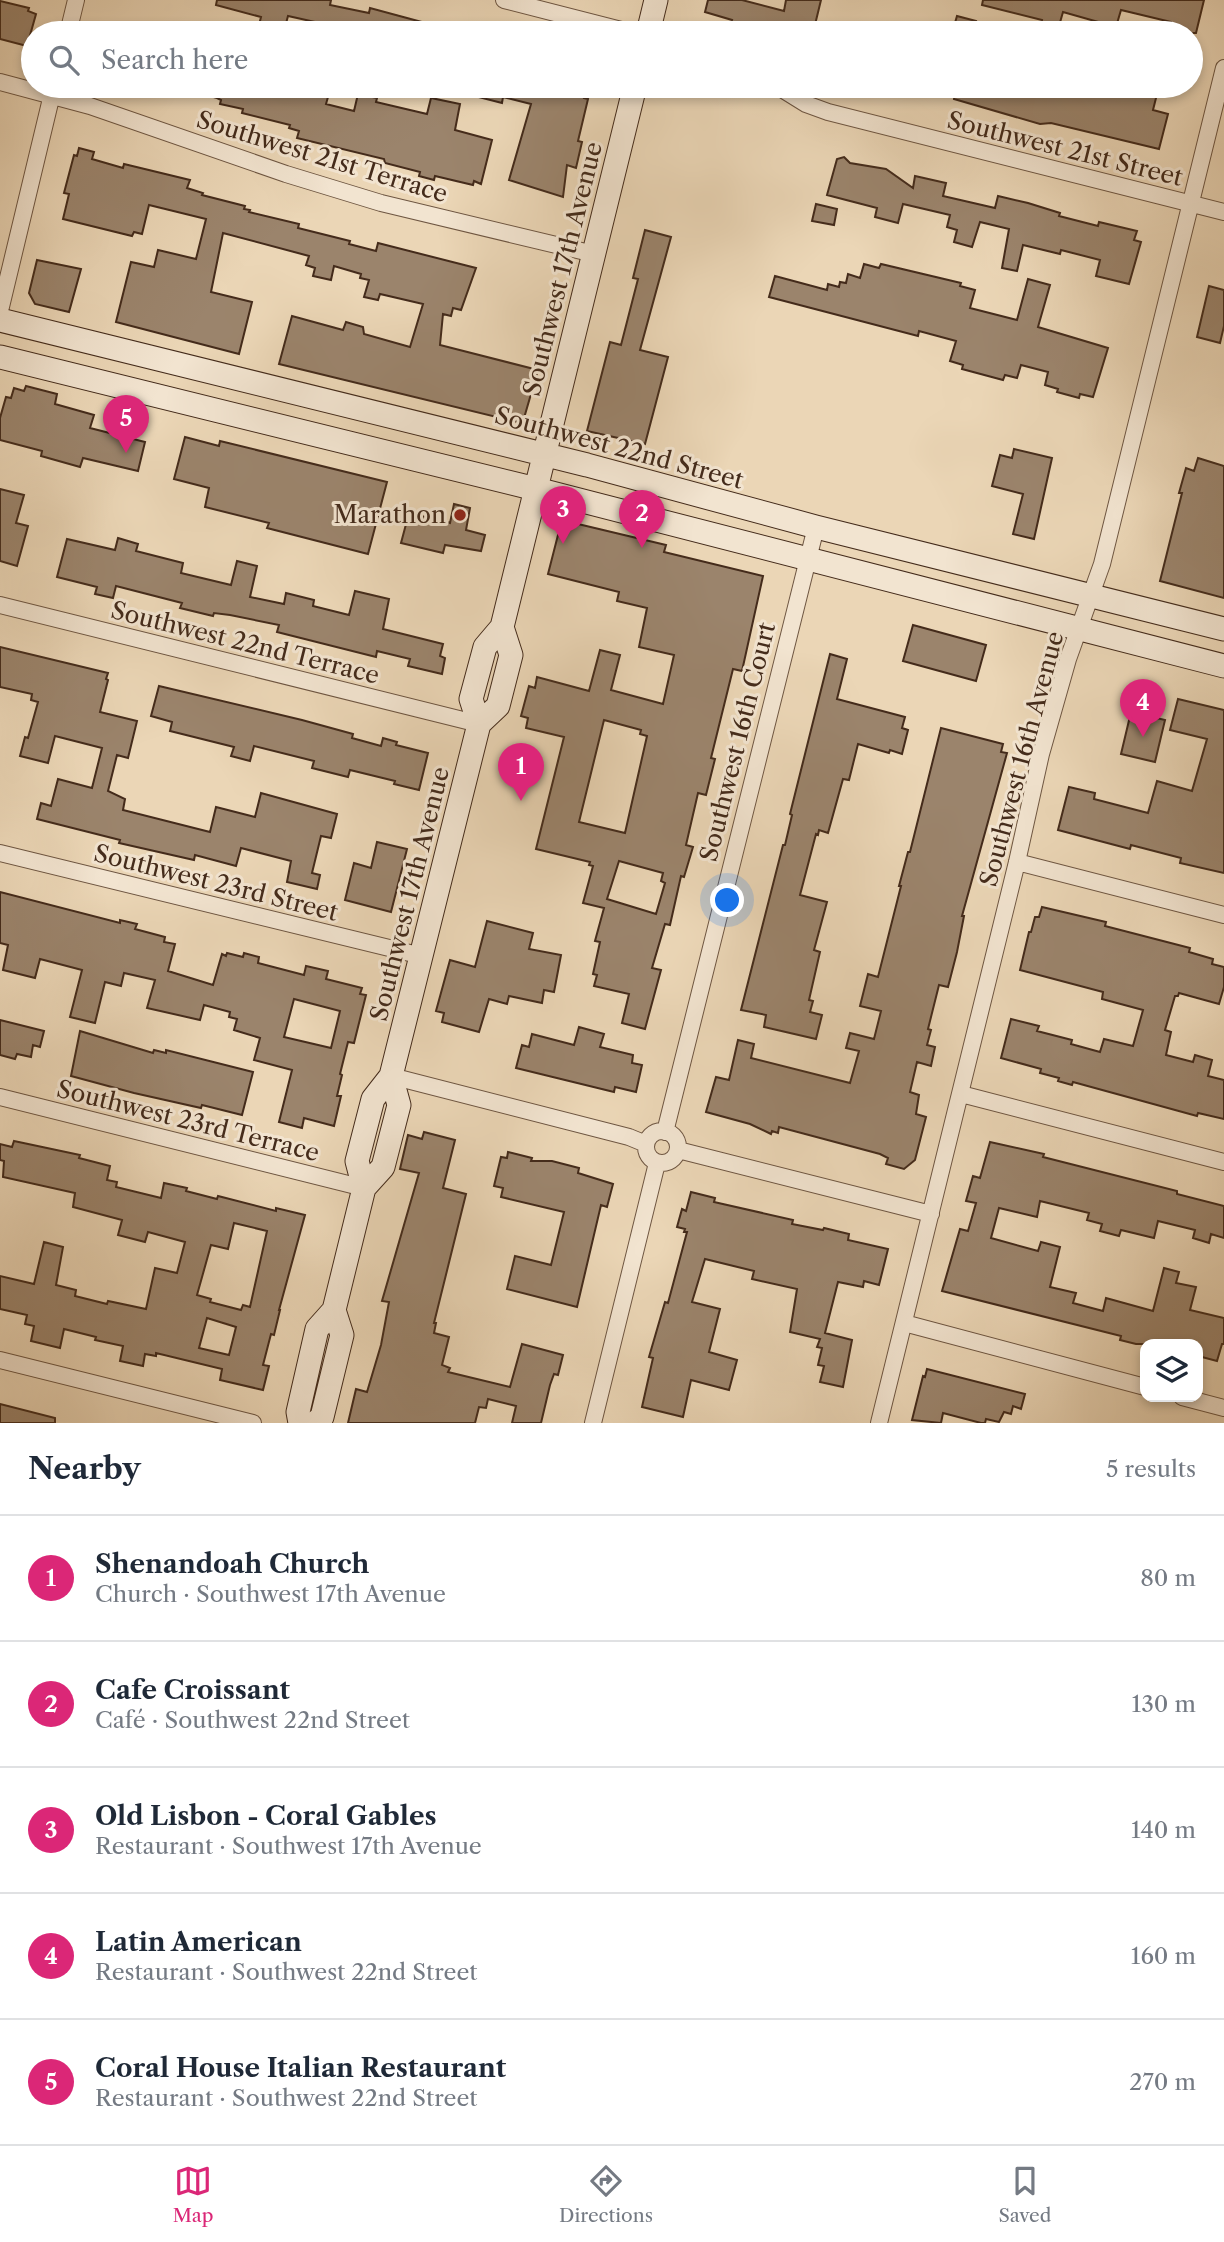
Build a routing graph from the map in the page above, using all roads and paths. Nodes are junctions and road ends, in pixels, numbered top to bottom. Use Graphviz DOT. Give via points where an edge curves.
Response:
graph roads {
  1 [pos="76,0"];
  2 [pos="504,0"];
  3 [pos="656,0"];
  4 [pos="71,21"];
  5 [pos="586,21"];
  6 [pos="651,21"];
  7 [pos="1224,68"];
  8 [pos="0,82"];
  9 [pos="21,86"];
  10 [pos="51,98"];
  11 [pos="70,98"];
  12 [pos="632,98"];
  13 [pos="796,98"];
  14 [pos="1191,204"];
  15 [pos="1224,212"];
  16 [pos="594,254"];
  17 [pos="0,312"];
  18 [pos="0,320"];
  19 [pos="0,357"];
  20 [pos="545,455"];
  21 [pos="536,489"];
  22 [pos="816,527"];
  23 [pos="807,559"];
  24 [pos="1092,595"];
  25 [pos="0,605"];
  26 [pos="1079,629"];
  27 [pos="1224,629"];
  28 [pos="1224,666"];
  29 [pos="479,724"];
  30 [pos="0,853"];
  31 [pos="1017,862"];
  32 [pos="1224,915"];
  33 [pos="422,956"];
  34 [pos="391,1076"];
  35 [pos="961,1094"];
  36 [pos="0,1097"];
  37 [pos="665,1132"];
  38 [pos="646,1144"];
  39 [pos="678,1150"];
  40 [pos="657,1163"];
  41 [pos="1224,1163"];
  42 [pos="364,1188"];
  43 [pos="932,1214"];
  44 [pos="334,1310"];
  45 [pos="904,1323"];
  46 [pos="0,1360"];
  47 [pos="1140,1386"];
  48 [pos="1201,1402"];
  49 [pos="1224,1408"];
  50 [pos="253,1423"];
  51 [pos="300,1423"];
  52 [pos="315,1423"];
  53 [pos="593,1423"];
  54 [pos="879,1423"];
  1 -- 4 [label="street"];
  2 -- 5 [label="street"];
  3 -- 6 [label="main road"];
  7 -- 14 [label="street, Southwest 16th Avenue"];
  8 -- 9 [label="street, Southwest 21st Terrace"];
  10 -- 17 [label="street"];
  11 -- 16 [label="street, Southwest 21st Terrace" via="343,192"];
  12 -- 16 [label="main road, Southwest 17th Avenue"];
  13 -- 14 [label="street, Southwest 21st Street" via="828,111"];
  14 -- 15 [label="street, Southwest 21st Street"];
  14 -- 24 [label="street, Southwest 16th Avenue"];
  16 -- 20 [label="main road, Southwest 17th Avenue"];
  18 -- 20 [label="main road, Southwest 22nd Street"];
  19 -- 21 [label="main road"];
  20 -- 21 [label="main road, Southwest 17th Avenue"];
  20 -- 22 [label="main road, Southwest 22nd Street"];
  21 -- 23 [label="main road"];
  21 -- 29 [label="main road, Southwest 17th Avenue" via="502,627 485,647 471,699"];
  22 -- 23 [label="street, Southwest 16th Court"];
  22 -- 24 [label="main road, Southwest 22nd Street"];
  23 -- 26 [label="main road"];
  23 -- 37 [label="street, Southwest 16th Court"];
  24 -- 26 [label="street, Southwest 16th Avenue"];
  24 -- 27 [label="main road, Southwest 22nd Street"];
  25 -- 29 [label="street, Southwest 22nd Terrace"];
  26 -- 28 [label="main road"];
  26 -- 31 [label="street, Southwest 16th Avenue" via="1046,736"];
  29 -- 33 [label="main road, Southwest 17th Avenue"];
  30 -- 33 [label="street, Southwest 23rd Street"];
  31 -- 32 [label="street"];
  31 -- 35 [label="street, Southwest 16th Avenue"];
  33 -- 34 [label="main road, Southwest 17th Avenue"];
  34 -- 38 [label="street"];
  34 -- 42 [label="main road, Southwest 17th Avenue" via="373,1099 357,1161"];
  35 -- 41 [label="street"];
  35 -- 43 [label="street, Southwest 16th Avenue"];
  36 -- 42 [label="street, Southwest 23rd Terrace"];
  37 -- 38 [label="street" via="651,1136"];
  37 -- 39 [label="street" via="673,1136"];
  38 -- 40 [label="street" via="647,1153"];
  39 -- 40 [label="street" via="670,1161"];
  39 -- 43 [label="street"];
  40 -- 53 [label="street"];
  42 -- 44 [label="main road, Southwest 17th Avenue"];
  43 -- 45 [label="street, Southwest 16th Avenue"];
  44 -- 51 [label="main road, Southwest 17th Avenue" via="317,1329 298,1412"];
  44 -- 52 [label="main road, Southwest 17th Avenue" via="342,1335 321,1416"];
  45 -- 47 [label="street"];
  45 -- 54 [label="street, Southwest 16th Avenue"];
  46 -- 50 [label="street"];
  48 -- 49 [label="street"];
}
